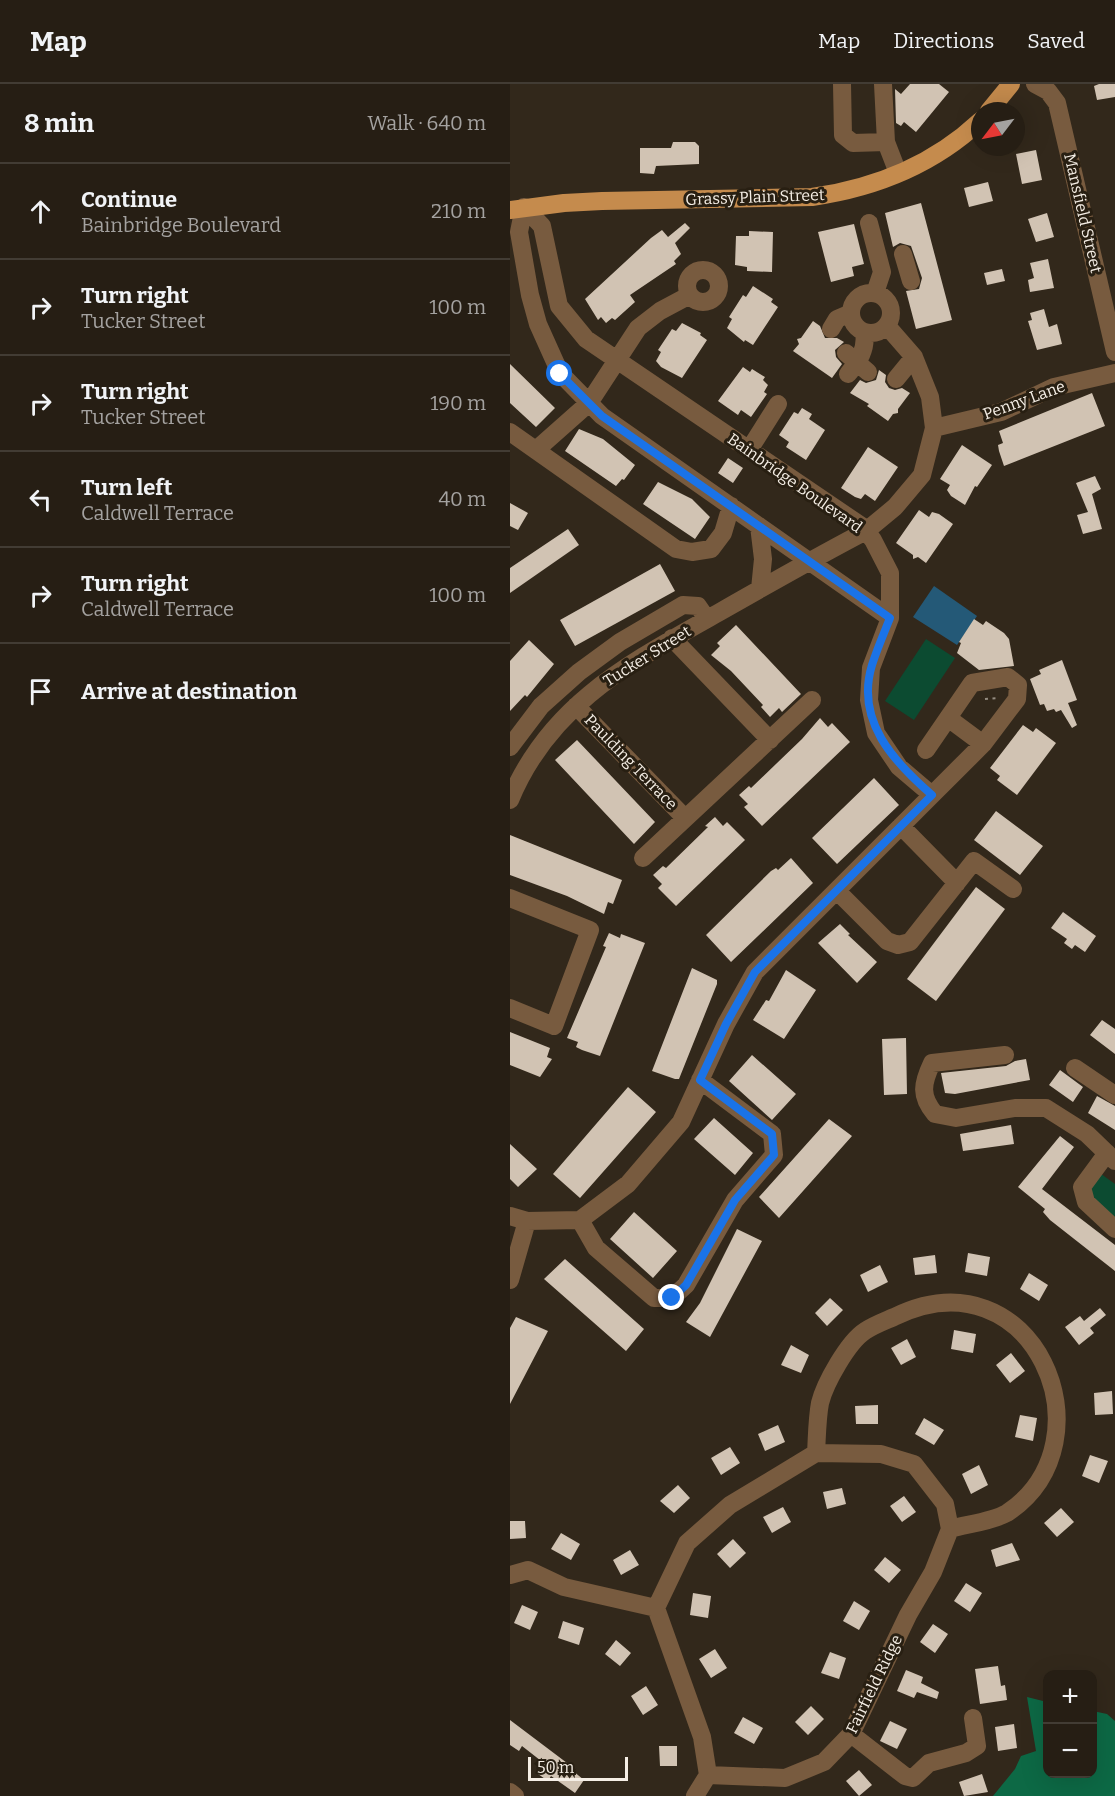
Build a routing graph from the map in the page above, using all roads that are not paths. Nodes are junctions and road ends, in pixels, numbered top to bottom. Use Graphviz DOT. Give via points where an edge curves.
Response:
graph roads {
  1 [pos="842,84"];
  2 [pos="883,84"];
  3 [pos="1011,84"];
  4 [pos="1035,84"];
  5 [pos="996,102"];
  6 [pos="971,130"];
  7 [pos="886,142"];
  8 [pos="898,173"];
  9 [pos="517,209"];
  10 [pos="869,224"];
  11 [pos="908,268"];
  12 [pos="882,272"];
  13 [pos="875,293"];
  14 [pos="690,296"];
  15 [pos="851,314"];
  16 [pos="895,317"];
  17 [pos="831,329"];
  18 [pos="864,332"];
  19 [pos="1115,352"];
  20 [pos="914,357"];
  21 [pos="616,359"];
  22 [pos="855,366"];
  23 [pos="1115,373"];
  24 [pos="896,379"];
  25 [pos="589,403"];
  26 [pos="778,404"];
  27 [pos="934,428"];
  28 [pos="510,432"];
  29 [pos="536,450"];
  30 [pos="748,450"];
  31 [pos="731,506"];
  32 [pos="759,526"];
  33 [pos="866,531"];
  34 [pos="810,561"];
  35 [pos="760,589"];
  36 [pos="890,618"];
  37 [pos="706,619"];
  38 [pos="672,639"];
  39 [pos="579,672"];
  40 [pos="594,690"];
  41 [pos="813,700"];
  42 [pos="576,706"];
  43 [pos="948,718"];
  44 [pos="770,740"];
  45 [pos="983,744"];
  46 [pos="510,747"];
  47 [pos="926,750"];
  48 [pos="514,781"];
  49 [pos="932,795"];
  50 [pos="510,800"];
  51 [pos="685,818"];
  52 [pos="901,826"];
  53 [pos="643,858"];
  54 [pos="957,883"];
  55 [pos="1013,889"];
  56 [pos="837,891"];
  57 [pos="510,898"];
  58 [pos="510,1008"];
  59 [pos="1005,1055"];
  60 [pos="1075,1068"];
  61 [pos="700,1080"];
  62 [pos="1115,1095"];
  63 [pos="1111,1157"];
  64 [pos="518,1218"];
  65 [pos="580,1220"];
  66 [pos="1115,1229"];
  67 [pos="510,1280"];
  68 [pos="816,1453"];
  69 [pos="950,1529"];
  70 [pos="510,1575"];
  71 [pos="656,1608"];
  72 [pos="972,1718"];
  73 [pos="851,1734"];
  74 [pos="708,1775"];
  75 [pos="510,1792"];
  76 [pos="515,1796"];
  77 [pos="695,1796"];
  1 -- 7 [label="street" via="843,135 853,143"];
  2 -- 7 [label="street"];
  3 -- 5 [label="main road"];
  4 -- 19 [label="street, Mansfield Street" via="1048,91 1057,103"];
  6 -- 8 [label="main road, Grassy Plain Street" via="930,160"];
  7 -- 8 [label="street"];
  8 -- 9 [label="main road, Grassy Plain Street" via="851,191 812,197 602,201"];
  9 -- 21 [label="street, Bainbridge Boulevard" via="542,226 559,306 586,339"];
  9 -- 25 [label="street" via="538,324 560,374"];
  10 -- 12 [label="street"];
  11 -- 12 [label="street"];
  12 -- 13 [label="street"];
  13 -- 15 [label="street" via="858,298"];
  13 -- 16 [label="street" via="885,299"];
  14 -- 21 [label="street" via="638,328"];
  15 -- 17 [label="street" via="837,320"];
  15 -- 18 [label="street"];
  16 -- 18 [label="street" via="876,332"];
  16 -- 20 [label="street"];
  18 -- 22 [label="street" via="866,343"];
  20 -- 24 [label="street"];
  20 -- 27 [label="street" via="930,397"];
  21 -- 25 [label="street"];
  21 -- 30 [label="street, Bainbridge Boulevard"];
  23 -- 27 [label="street, Penny Lane" via="1054,387 1001,412"];
  25 -- 29 [label="street"];
  25 -- 31 [label="street"];
  26 -- 30 [label="street"];
  27 -- 33 [label="street" via="922,475 896,507"];
  28 -- 29 [label="street"];
  29 -- 31 [label="street" via="676,549 711,549 723,533"];
  30 -- 33 [label="street, Bainbridge Boulevard"];
  31 -- 32 [label="street"];
  32 -- 34 [label="street"];
  32 -- 35 [label="street" via="763,559"];
  33 -- 34 [label="street, Tucker Street"];
  33 -- 36 [label="street, Bainbridge Boulevard" via="890,573"];
  34 -- 35 [label="street, Tucker Street"];
  34 -- 36 [label="street"];
  35 -- 37 [label="street, Tucker Street"];
  36 -- 49 [label="street" via="871,668 869,700 876,733 899,766"];
  37 -- 38 [label="street, Tucker Street"];
  37 -- 39 [label="street" via="699,606 683,605 620,642"];
  38 -- 40 [label="street, Tucker Street"];
  38 -- 44 [label="street"];
  39 -- 40 [label="street"];
  39 -- 46 [label="street" via="541,706"];
  40 -- 42 [label="street, Tucker Street"];
  41 -- 44 [label="street, Paulding Terrace"];
  42 -- 48 [label="street, Tucker Street" via="552,730"];
  42 -- 51 [label="street, Paulding Terrace"];
  43 -- 45 [label="street"];
  43 -- 45 [label="street" via="972,683 1008,676 1018,685 1017,699"];
  43 -- 47 [label="street"];
  44 -- 51 [label="street, Paulding Terrace"];
  45 -- 49 [label="street"];
  48 -- 50 [label="street, Tucker Street"];
  49 -- 52 [label="street"];
  51 -- 53 [label="street, Paulding Terrace"];
  52 -- 54 [label="street"];
  52 -- 56 [label="street"];
  54 -- 55 [label="street" via="974,861"];
  54 -- 56 [label="street" via="910,942 898,945 887,940"];
  56 -- 61 [label="street" via="755,972"];
  57 -- 58 [label="street" via="590,930 554,1026"];
  59 -- 63 [label="street" via="932,1063 922,1095 935,1114 956,1118 1015,1108 1046,1108 1087,1134"];
  60 -- 62 [label="street"];
  61 -- 65 [label="street" via="681,1122 628,1184"];
  61 -- 65 [label="street" via="772,1134 774,1155 735,1200 686,1285 672,1298 654,1298 596,1248"];
  63 -- 66 [label="street" via="1082,1186 1086,1203"];
  64 -- 65 [label="street"];
  64 -- 67 [label="street"];
  68 -- 69 [label="street" via="881,1454 914,1464 945,1504"];
  68 -- 69 [label="street" via="820,1402 838,1364 864,1331 914,1307 962,1300 1004,1315 1044,1347 1066,1391 1068,1434 1048,1482 1006,1514"];
  68 -- 71 [label="street" via="730,1505 687,1543"];
  69 -- 73 [label="street, Fairfield Ridge" via="933,1572"];
  70 -- 71 [label="street" via="528,1570 564,1587"];
  71 -- 74 [label="street" via="702,1737"];
  72 -- 73 [label="street" via="977,1746 929,1763 913,1778 904,1776"];
  73 -- 74 [label="street, Fairfield Ridge" via="824,1762 785,1778"];
  74 -- 77 [label="street"];
  75 -- 76 [label="street"];
}
